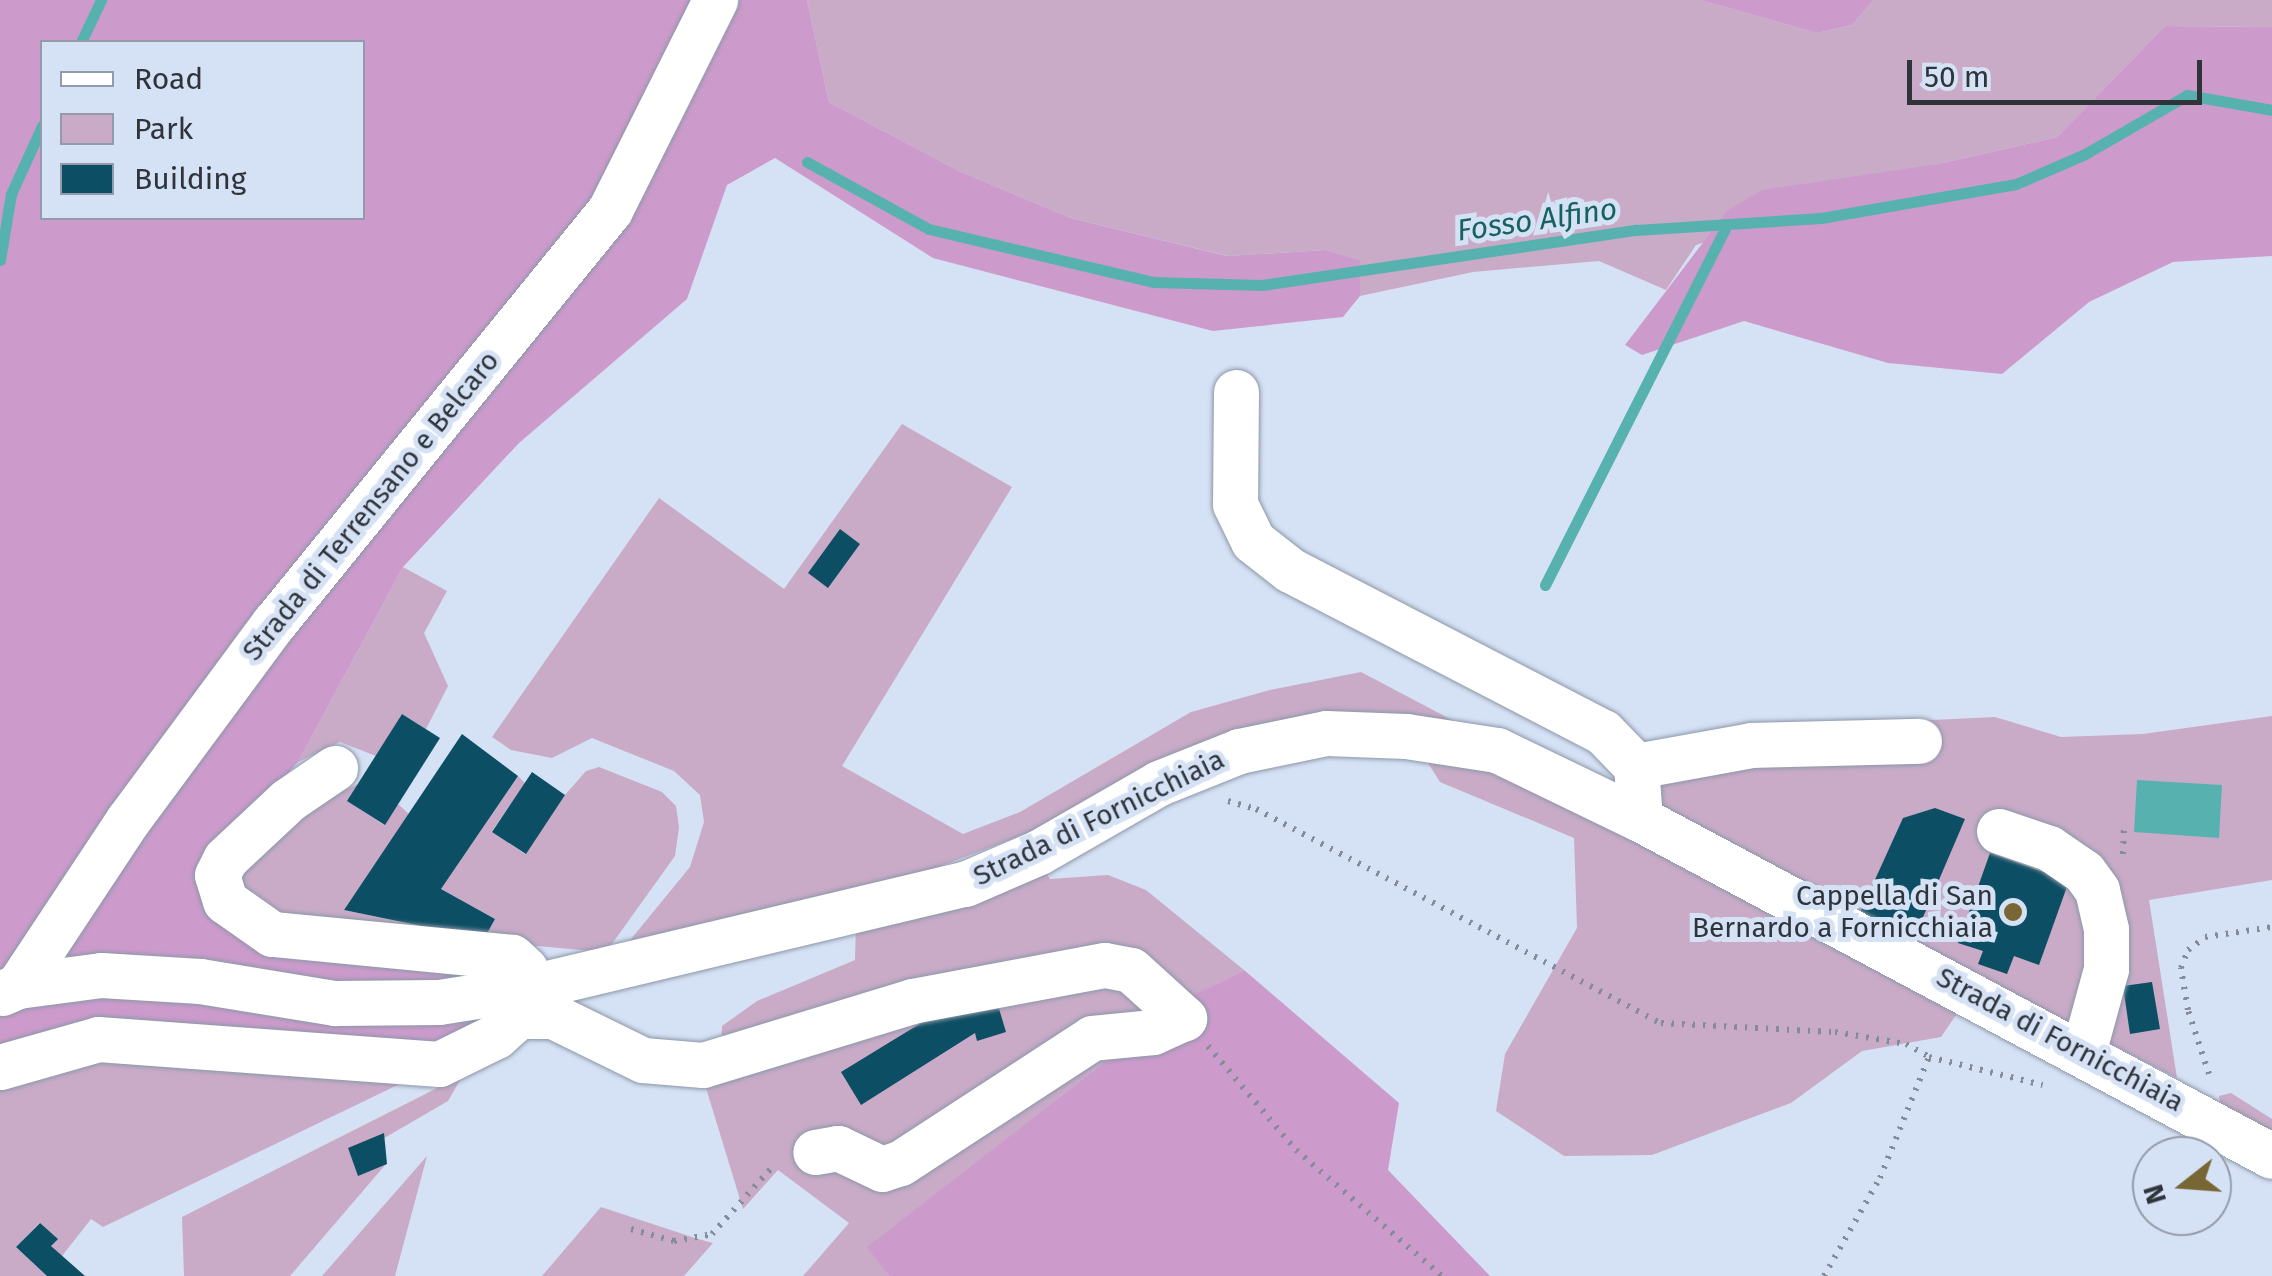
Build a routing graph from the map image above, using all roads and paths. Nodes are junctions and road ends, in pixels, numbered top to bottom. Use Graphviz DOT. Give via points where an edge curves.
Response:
graph roads {
  1 [pos="715,0"];
  2 [pos="1236,392"];
  3 [pos="1919,741"];
  4 [pos="1636,766"];
  5 [pos="335,768"];
  6 [pos="1224,800"];
  7 [pos="1640,818"];
  8 [pos="1999,831"];
  9 [pos="2272,927"];
  10 [pos="9,990"];
  11 [pos="522,1002"];
  12 [pos="1184,1018"];
  13 [pos="2084,1053"];
  14 [pos="1930,1057"];
  15 [pos="0,1067"];
  16 [pos="2215,1089"];
  17 [pos="815,1152"];
  18 [pos="2272,1156"];
  19 [pos="631,1229"];
  20 [pos="1442,1276"];
  21 [pos="1824,1276"];
  1 -- 10 [label="street, Strada di Terrensano e Belcaro" via="610,210 274,623"];
  2 -- 4 [label="street" via="1235,504 1253,541 1290,570 1603,732"];
  3 -- 4 [label="street" via="1751,746"];
  4 -- 7 [label="street"];
  5 -- 11 [label="street" via="288,800 225,859 217,875 224,901 272,934 512,957 524,970"];
  6 -- 14 [label="path" via="1256,808 1661,1024 1835,1032 1906,1044"];
  7 -- 11 [label="street, Strada di Fornicchiaia" via="1497,750 1406,736 1326,734 1239,750 1159,783 1039,852 965,884"];
  7 -- 13 [label="street, Strada di Fornicchiaia"];
  8 -- 13 [label="street" via="2049,848 2097,890 2106,968"];
  9 -- 16 [label="path" via="2205,936 2188,950 2181,968"];
  10 -- 11 [label="street, Strada di Fornicchiaia" via="101,975 200,981 335,1003"];
  11 -- 12 [label="street" via="643,1060 703,1065 912,1001 1105,965 1131,970"];
  11 -- 15 [label="street" via="496,1036 439,1064 98,1039"];
  12 -- 17 [label="street" via="1153,1032 1092,1038 900,1163 882,1169 838,1148"];
  12 -- 20 [label="path" via="1296,1150"];
  13 -- 14 [label="path" via="2076,1077 2054,1089"];
  13 -- 18 [label="street, Strada di Fornicchiaia"];
  14 -- 21 [label="path" via="1880,1178"];
  17 -- 19 [label="path" via="773,1165 712,1234 674,1241"];
}
